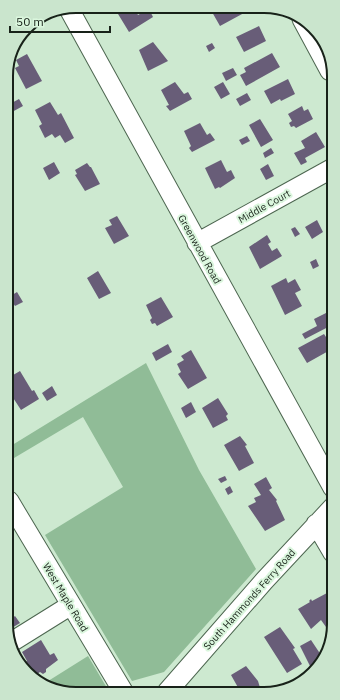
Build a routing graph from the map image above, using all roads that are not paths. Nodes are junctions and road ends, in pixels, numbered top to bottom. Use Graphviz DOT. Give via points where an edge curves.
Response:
graph roads {
  1 [pos="71,14"];
  2 [pos="309,32"];
  3 [pos="326,63"];
  4 [pos="327,171"];
  5 [pos="197,243"];
  6 [pos="327,477"];
  7 [pos="13,508"];
  8 [pos="327,513"];
  9 [pos="316,524"];
  10 [pos="327,543"];
  11 [pos="71,605"];
  12 [pos="15,640"];
  13 [pos="120,687"];
  14 [pos="171,687"];
  1 -- 5 [label="street, Greenwood Road"];
  2 -- 3 [label="street"];
  4 -- 5 [label="street, Middle Court"];
  5 -- 6 [label="street, Greenwood Road"];
  7 -- 11 [label="street, West Maple Road"];
  8 -- 9 [label="street, South Hammonds Ferry Road"];
  9 -- 10 [label="street"];
  9 -- 14 [label="street, South Hammonds Ferry Road"];
  11 -- 12 [label="street"];
  11 -- 13 [label="street, West Maple Road"];
}
